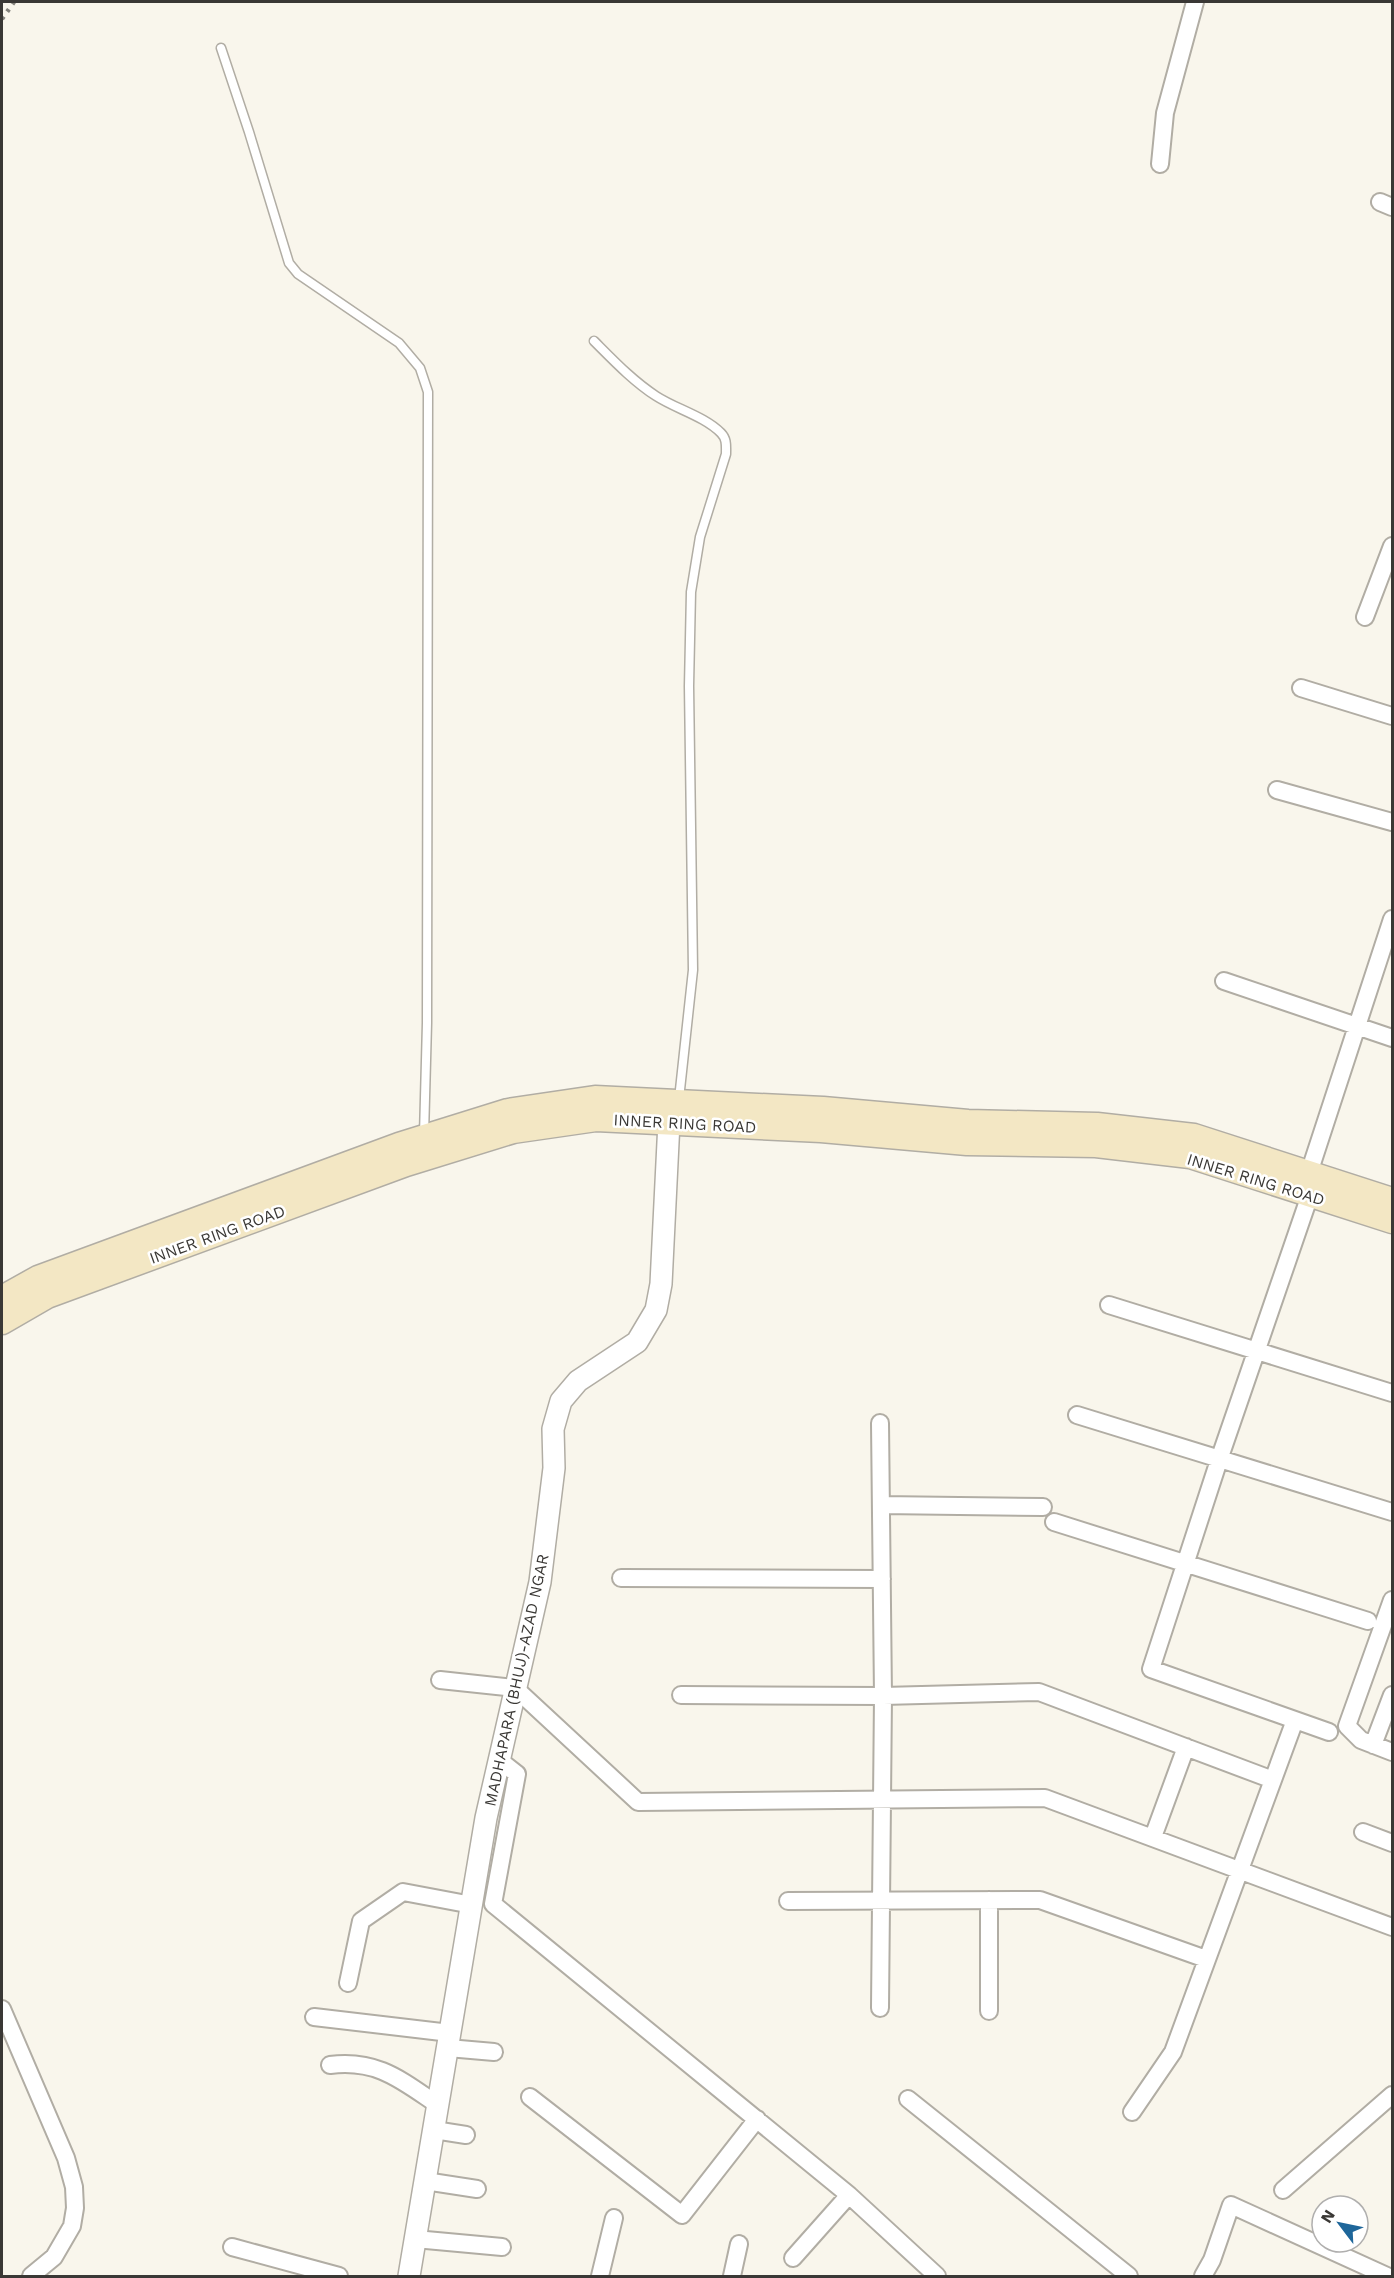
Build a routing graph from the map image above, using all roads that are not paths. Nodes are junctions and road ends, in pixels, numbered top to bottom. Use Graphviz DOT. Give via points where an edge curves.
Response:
graph roads {
  1 [pos="1195,2"];
  2 [pos="221,48"];
  3 [pos="1160,164"];
  4 [pos="594,341"];
  5 [pos="1392,546"];
  6 [pos="1365,617"];
  7 [pos="1301,688"];
  8 [pos="1392,716"];
  9 [pos="1277,790"];
  10 [pos="1392,822"];
  11 [pos="1391,926"];
  12 [pos="1224,981"];
  13 [pos="1357,1027"];
  14 [pos="1392,1038"];
  15 [pos="674,1112"];
  16 [pos="424,1137"];
  17 [pos="1309,1184"];
  18 [pos="1392,1200"];
  19 [pos="1392,1221"];
  20 [pos="2,1298"];
  21 [pos="1109,1305"];
  22 [pos="2,1322"];
  23 [pos="1256,1352"];
  24 [pos="1392,1393"];
  25 [pos="1077,1415"];
  26 [pos="880,1423"];
  27 [pos="1220,1457"];
  28 [pos="881,1505"];
  29 [pos="1043,1507"];
  30 [pos="1392,1512"];
  31 [pos="1054,1522"];
  32 [pos="1185,1561"];
  33 [pos="621,1578"];
  34 [pos="882,1579"];
  35 [pos="1392,1600"];
  36 [pos="1368,1621"];
  37 [pos="440,1680"];
  38 [pos="515,1688"];
  39 [pos="681,1695"];
  40 [pos="883,1695"];
  41 [pos="1392,1695"];
  42 [pos="1295,1720"];
  43 [pos="1329,1732"];
  44 [pos="1373,1745"];
  45 [pos="1186,1747"];
  46 [pos="1392,1752"];
  47 [pos="499,1760"];
  48 [pos="1273,1780"];
  49 [pos="881,1801"];
  50 [pos="1363,1832"];
  51 [pos="1153,1837"];
  52 [pos="1392,1843"];
  53 [pos="1240,1870"];
  54 [pos="880,1900"];
  55 [pos="989,1900"];
  56 [pos="788,1901"];
  57 [pos="472,1905"];
  58 [pos="1392,1927"];
  59 [pos="1206,1959"];
  60 [pos="348,1983"];
  61 [pos="880,2008"];
  62 [pos="2,2009"];
  63 [pos="989,2011"];
  64 [pos="314,2018"];
  65 [pos="449,2041"];
  66 [pos="494,2052"];
  67 [pos="330,2065"];
  68 [pos="1392,2095"];
  69 [pos="530,2097"];
  70 [pos="908,2099"];
  71 [pos="438,2105"];
  72 [pos="1132,2112"];
  73 [pos="757,2119"];
  74 [pos="434,2130"];
  75 [pos="466,2135"];
  76 [pos="425,2181"];
  77 [pos="477,2189"];
  78 [pos="1283,2190"];
  79 [pos="849,2195"];
  80 [pos="614,2218"];
  81 [pos="415,2239"];
  82 [pos="739,2244"];
  83 [pos="232,2247"];
  84 [pos="501,2247"];
  85 [pos="793,2258"];
  86 [pos="929,2274"];
  87 [pos="31,2277"];
  88 [pos="339,2277"];
  89 [pos="409,2277"];
  90 [pos="600,2277"];
  91 [pos="732,2277"];
  92 [pos="1129,2277"];
  93 [pos="1203,2277"];
  94 [pos="1387,2277"];
  1 -- 3 [label="street" via="1165,112"];
  2 -- 16 [label="lane" via="289,264 399,342 420,368 428,392 428,1023"];
  4 -- 15 [label="lane" via="635,380 712,427 726,442 726,454 700,537 691,592 693,970"];
  5 -- 6 [label="street"];
  7 -- 8 [label="street"];
  9 -- 10 [label="street"];
  11 -- 13 [label="street"];
  12 -- 13 [label="street"];
  13 -- 14 [label="street"];
  13 -- 17 [label="street"];
  15 -- 16 [label="main road, INNER RING ROAD" via="595,1098 508,1111"];
  15 -- 17 [label="main road, INNER RING ROAD" via="823,1109 968,1122 1108,1126 1194,1136"];
  15 -- 22 [label="main road, INNER RING ROAD" via="513,1131 406,1164 47,1296"];
  15 -- 38 [label="street, MADHAPARA (BHUJ)-AZAD NGAR" via="656,1310 637,1342 578,1381 561,1401 553,1429 554,1468 540,1582"];
  16 -- 20 [label="main road, INNER RING ROAD" via="38,1278"];
  17 -- 18 [label="main road, INNER RING ROAD"];
  17 -- 19 [label="main road, INNER RING ROAD"];
  17 -- 23 [label="street"];
  21 -- 23 [label="street"];
  23 -- 24 [label="street"];
  23 -- 27 [label="street"];
  25 -- 27 [label="street"];
  26 -- 28 [label="street"];
  27 -- 30 [label="street"];
  27 -- 32 [label="street"];
  28 -- 29 [label="street"];
  28 -- 34 [label="street"];
  31 -- 32 [label="street"];
  32 -- 36 [label="street"];
  32 -- 42 [label="street" via="1151,1669"];
  33 -- 34 [label="street"];
  34 -- 40 [label="street"];
  35 -- 44 [label="street" via="1347,1726 1361,1740"];
  37 -- 38 [label="street"];
  38 -- 47 [label="street, MADHAPARA (BHUJ)-AZAD NGAR"];
  38 -- 49 [label="street" via="638,1802"];
  39 -- 40 [label="street"];
  40 -- 45 [label="street" via="1039,1692"];
  40 -- 49 [label="street"];
  41 -- 44 [label="street"];
  42 -- 43 [label="street"];
  42 -- 48 [label="street"];
  44 -- 46 [label="street"];
  45 -- 48 [label="street"];
  45 -- 51 [label="street"];
  47 -- 57 [label="street, MADHAPARA (BHUJ)-AZAD NGAR"];
  47 -- 73 [label="street" via="517,1774 493,1904"];
  48 -- 53 [label="street"];
  49 -- 51 [label="street" via="1045,1798"];
  49 -- 54 [label="street"];
  50 -- 52 [label="street"];
  51 -- 53 [label="street"];
  53 -- 58 [label="street"];
  53 -- 59 [label="street"];
  54 -- 55 [label="street"];
  54 -- 56 [label="street"];
  54 -- 61 [label="street"];
  55 -- 59 [label="street" via="1040,1900"];
  55 -- 63 [label="street"];
  57 -- 60 [label="street" via="404,1892 361,1922"];
  57 -- 65 [label="street, MADHAPARA (BHUJ)-AZAD NGAR"];
  59 -- 72 [label="street" via="1173,2052"];
  62 -- 87 [label="street" via="66,2158 74,2187 72,2226 54,2257"];
  64 -- 65 [label="street"];
  65 -- 66 [label="street"];
  65 -- 71 [label="street, MADHAPARA (BHUJ)-AZAD NGAR"];
  67 -- 71 [label="street" via="363,2064 379,2069"];
  68 -- 78 [label="street"];
  69 -- 73 [label="street" via="682,2215"];
  70 -- 92 [label="street"];
  71 -- 74 [label="street, MADHAPARA (BHUJ)-AZAD NGAR"];
  73 -- 79 [label="street"];
  74 -- 75 [label="street"];
  74 -- 76 [label="street, MADHAPARA (BHUJ)-AZAD NGAR"];
  76 -- 77 [label="street"];
  76 -- 81 [label="street, MADHAPARA (BHUJ)-AZAD NGAR"];
  79 -- 85 [label="street"];
  79 -- 86 [label="street"];
  80 -- 90 [label="street"];
  81 -- 84 [label="street"];
  81 -- 89 [label="street, MADHAPARA (BHUJ)-AZAD NGAR"];
  82 -- 91 [label="street"];
  83 -- 88 [label="street"];
  93 -- 94 [label="street" via="1231,2205"];
}
